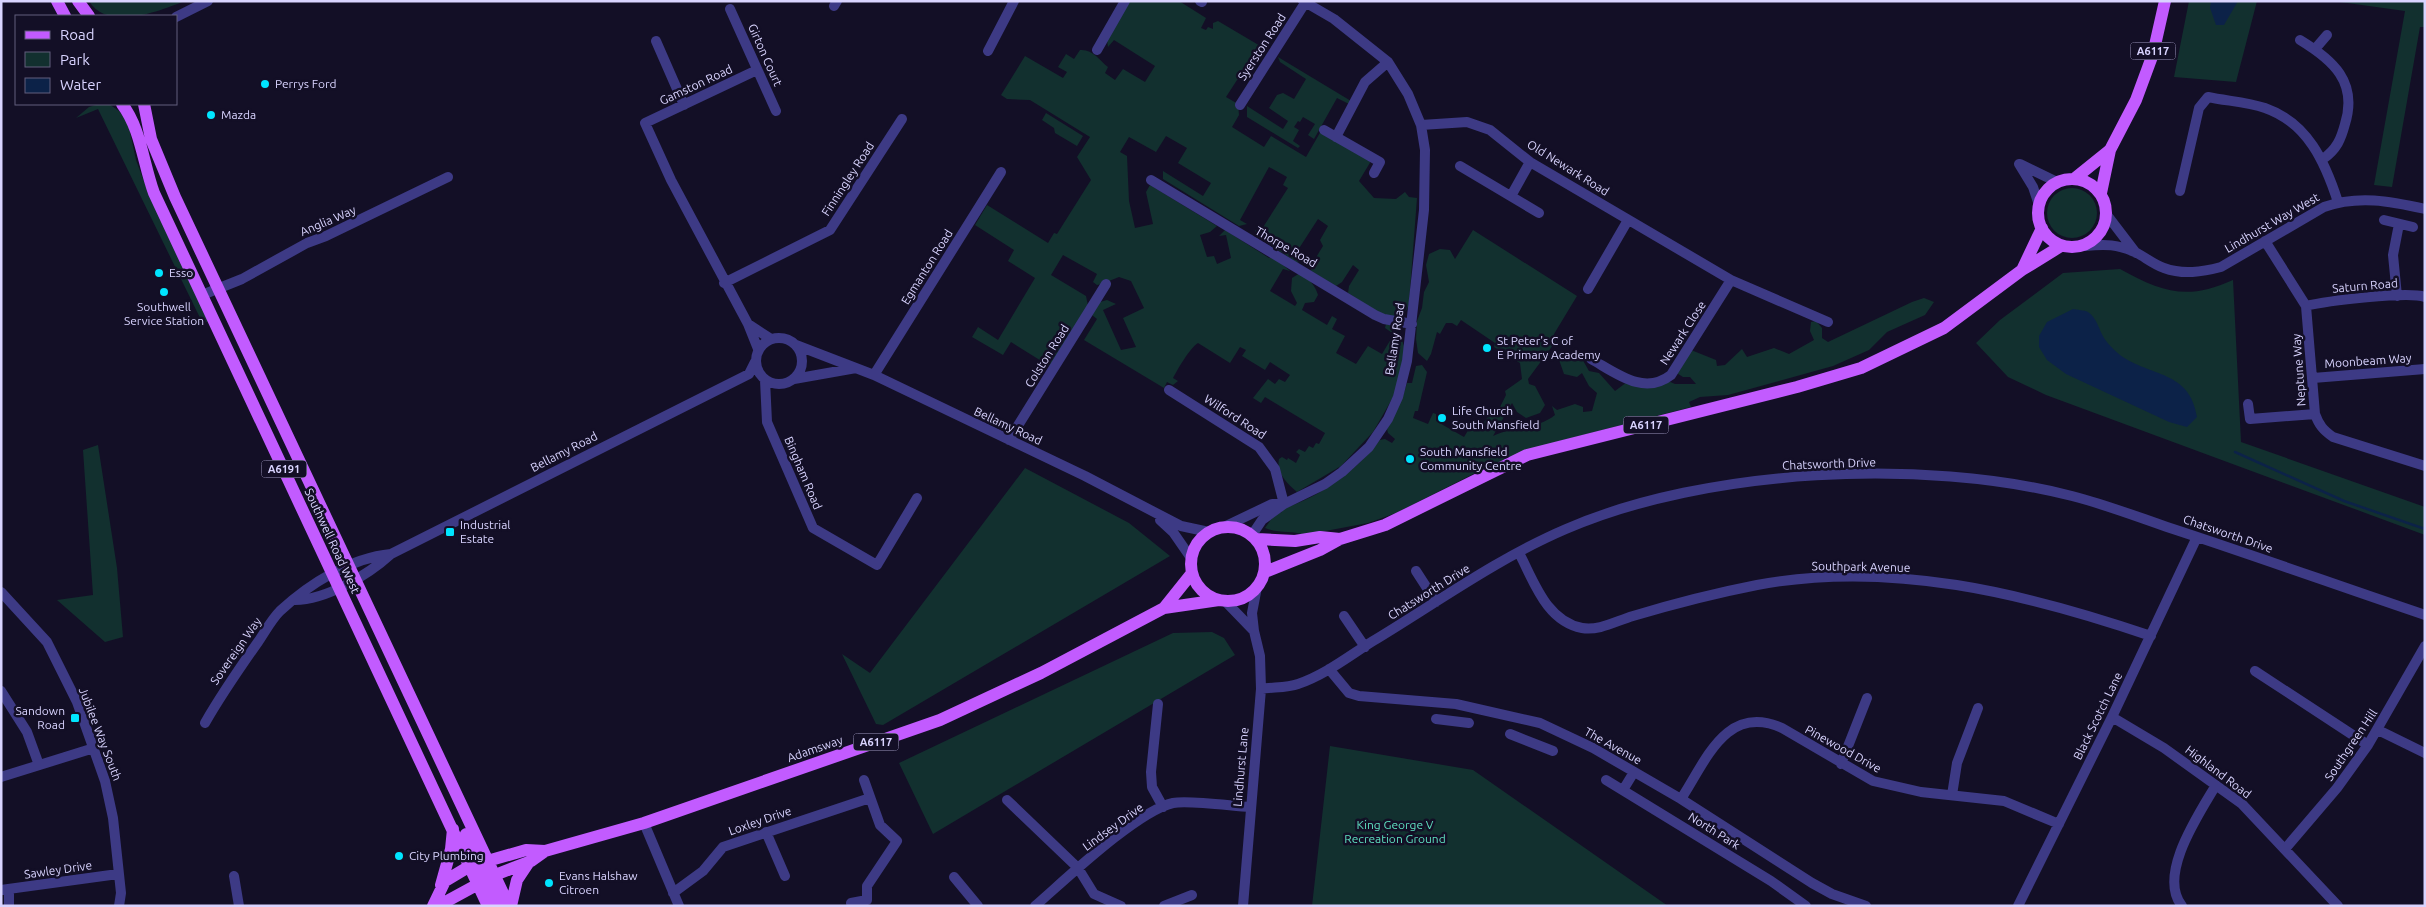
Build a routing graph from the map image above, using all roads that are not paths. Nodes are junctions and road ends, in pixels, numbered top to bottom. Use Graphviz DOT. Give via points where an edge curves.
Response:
graph roads {
  1 [pos="57,1"];
  2 [pos="78,1"];
  3 [pos="208,1"];
  4 [pos="1014,1"];
  5 [pos="1125,1"];
  6 [pos="2165,1"];
  7 [pos="1304,2"];
  8 [pos="730,9"];
  9 [pos="64,15"];
  10 [pos="88,15"];
  11 [pos="178,16"];
  12 [pos="2327,35"];
  13 [pos="2300,40"];
  14 [pos="656,41"];
  15 [pos="2315,49"];
  16 [pos="1097,50"];
  17 [pos="988,51"];
  18 [pos="1388,62"];
  19 [pos="757,70"];
  20 [pos="123,105"];
  21 [pos="144,105"];
  22 [pos="684,105"];
  23 [pos="1240,105"];
  24 [pos="776,110"];
  25 [pos="902,119"];
  26 [pos="1421,125"];
  27 [pos="1324,130"];
  28 [pos="1336,137"];
  29 [pos="2110,150"];
  30 [pos="2323,159"];
  31 [pos="1530,162"];
  32 [pos="1460,166"];
  33 [pos="1001,172"];
  34 [pos="1374,173"];
  35 [pos="448,177"];
  36 [pos="2074,179"];
  37 [pos="1151,180"];
  38 [pos="2057,182"];
  39 [pos="2180,191"];
  40 [pos="2101,194"];
  41 [pos="1511,196"];
  42 [pos="2338,202"];
  43 [pos="2039,205"];
  44 [pos="2425,208"];
  45 [pos="1539,213"];
  46 [pos="2107,215"];
  47 [pos="1628,220"];
  48 [pos="2384,220"];
  49 [pos="2399,224"];
  50 [pos="2413,227"];
  51 [pos="2042,228"];
  52 [pos="2265,241"];
  53 [pos="2061,246"];
  54 [pos="2085,246"];
  55 [pos="2137,253"];
  56 [pos="2022,270"];
  57 [pos="1731,280"];
  58 [pos="724,283"];
  59 [pos="1106,284"];
  60 [pos="218,289"];
  61 [pos="1588,289"];
  62 [pos="202,295"];
  63 [pos="2397,296"];
  64 [pos="2425,297"];
  65 [pos="2306,306"];
  66 [pos="1828,322"];
  67 [pos="748,324"];
  68 [pos="1412,324"];
  69 [pos="771,339"];
  70 [pos="796,345"];
  71 [pos="758,349"];
  72 [pos="1591,359"];
  73 [pos="755,362"];
  74 [pos="857,368"];
  75 [pos="2425,368"];
  76 [pos="749,374"];
  77 [pos="874,374"];
  78 [pos="764,378"];
  79 [pos="2313,378"];
  80 [pos="794,379"];
  81 [pos="783,384"];
  82 [pos="1169,390"];
  83 [pos="767,397"];
  84 [pos="2248,404"];
  85 [pos="2315,414"];
  86 [pos="1009,440"];
  87 [pos="2425,466"];
  88 [pos="917,498"];
  89 [pos="1284,504"];
  90 [pos="1148,509"];
  91 [pos="1226,526"];
  92 [pos="1209,532"];
  93 [pos="1254,537"];
  94 [pos="2197,537"];
  95 [pos="1340,539"];
  96 [pos="1519,553"];
  97 [pos="391,554"];
  98 [pos="1191,558"];
  99 [pos="349,567"];
  100 [pos="1416,571"];
  101 [pos="1265,572"];
  102 [pos="1192,573"];
  103 [pos="333,574"];
  104 [pos="356,579"];
  105 [pos="339,587"];
  106 [pos="1257,587"];
  107 [pos="1,592"];
  108 [pos="295,600"];
  109 [pos="1222,600"];
  110 [pos="1436,602"];
  111 [pos="1164,608"];
  112 [pos="2425,615"];
  113 [pos="1344,616"];
  114 [pos="1254,631"];
  115 [pos="2151,636"];
  116 [pos="2425,646"];
  117 [pos="1365,647"];
  118 [pos="1329,669"];
  119 [pos="2255,671"];
  120 [pos="1261,688"];
  121 [pos="1,691"];
  122 [pos="1867,698"];
  123 [pos="1158,704"];
  124 [pos="1456,704"];
  125 [pos="1978,708"];
  126 [pos="2112,717"];
  127 [pos="1436,719"];
  128 [pos="1453,721"];
  129 [pos="205,723"];
  130 [pos="1468,723"];
  131 [pos="1540,723"];
  132 [pos="2378,730"];
  133 [pos="1510,734"];
  134 [pos="1533,741"];
  135 [pos="2368,745"];
  136 [pos="94,748"];
  137 [pos="1553,751"];
  138 [pos="2425,753"];
  139 [pos="1842,764"];
  140 [pos="39,765"];
  141 [pos="1634,772"];
  142 [pos="1,777"];
  143 [pos="864,780"];
  144 [pos="1606,780"];
  145 [pos="2216,786"];
  146 [pos="1624,790"];
  147 [pos="1952,795"];
  148 [pos="870,798"];
  149 [pos="1681,799"];
  150 [pos="1007,800"];
  151 [pos="1163,807"];
  152 [pos="1250,807"];
  153 [pos="644,823"];
  154 [pos="2059,824"];
  155 [pos="453,829"];
  156 [pos="766,832"];
  157 [pos="2285,849"];
  158 [pos="545,850"];
  159 [pos="531,861"];
  160 [pos="479,863"];
  161 [pos="1078,868"];
  162 [pos="118,874"];
  163 [pos="234,876"];
  164 [pos="785,876"];
  165 [pos="954,877"];
  166 [pos="486,879"];
  167 [pos="5,889"];
  168 [pos="440,889"];
  169 [pos="672,892"];
  170 [pos="1094,894"];
  171 [pos="1192,895"];
  172 [pos="852,903"];
  173 [pos="9,906"];
  174 [pos="119,906"];
  175 [pos="239,906"];
  176 [pos="433,906"];
  177 [pos="438,906"];
  178 [pos="488,906"];
  179 [pos="498,906"];
  180 [pos="510,906"];
  181 [pos="679,906"];
  182 [pos="978,906"];
  183 [pos="1034,906"];
  184 [pos="1097,906"];
  185 [pos="1121,906"];
  186 [pos="1164,906"];
  187 [pos="1243,906"];
  188 [pos="1806,906"];
  189 [pos="1866,906"];
  190 [pos="2018,906"];
  191 [pos="2182,906"];
  192 [pos="2338,906"];
  1 -- 9 [label="main road"];
  2 -- 10 [label="main road"];
  3 -- 11 [label="street"];
  4 -- 17 [label="street"];
  5 -- 16 [label="street"];
  6 -- 29 [label="main road, A6117" via="2153,54 2136,100"];
  7 -- 18 [label="street" via="1334,19"];
  7 -- 23 [label="street, Syerston Road"];
  8 -- 19 [label="street, Girton Court"];
  12 -- 15 [label="street"];
  13 -- 15 [label="street"];
  14 -- 22 [label="street"];
  15 -- 30 [label="street" via="2346,81 2350,95 2341,138 2333,152"];
  18 -- 26 [label="street" via="1408,94"];
  18 -- 28 [label="street" via="1365,82"];
  19 -- 22 [label="street, Gamston Road"];
  19 -- 24 [label="street, Girton Court"];
  20 -- 62 [label="main road, Southwell Road West / A6191" via="135,127 154,192"];
  21 -- 60 [label="main road, Southwell Road West / A6191" via="152,139 175,197"];
  22 -- 58 [label="street, Gamston Road" via="645,123"];
  25 -- 58 [label="street, Finningley Road" via="830,230"];
  26 -- 31 [label="street, Old Newark Road" via="1466,122 1490,130"];
  26 -- 68 [label="street, Bellamy Road" via="1426,150 1426,185"];
  27 -- 28 [label="street"];
  28 -- 34 [label="street" via="1380,162"];
  29 -- 36 [label="main road, A6117"];
  29 -- 40 [label="main road, A6117"];
  30 -- 39 [label="street" via="2306,135 2290,121 2254,105 2208,97 2199,108"];
  30 -- 42 [label="street"];
  31 -- 41 [label="street"];
  31 -- 47 [label="street, Old Newark Road"];
  32 -- 41 [label="street"];
  33 -- 77 [label="street, Egmanton Road"];
  35 -- 60 [label="street, Anglia Way" via="306,243"];
  36 -- 38 [label="main road, A6117"];
  36 -- 40 [label="main road" via="2089,183"];
  37 -- 68 [label="street, Thorpe Road" via="1375,315"];
  38 -- 43 [label="main road" via="2044,194"];
  38 -- 43 [label="street" via="2019,164"];
  40 -- 46 [label="main road, A6117"];
  41 -- 45 [label="street"];
  42 -- 44 [label="street, Lindhurst Way West" via="2364,199"];
  42 -- 52 [label="street, Lindhurst Way West"];
  43 -- 51 [label="main road" via="2038,217"];
  46 -- 54 [label="main road" via="2104,228"];
  46 -- 55 [label="street, Lindhurst Way West"];
  47 -- 57 [label="street, Old Newark Road"];
  47 -- 61 [label="street"];
  48 -- 49 [label="street"];
  49 -- 50 [label="street"];
  49 -- 63 [label="street" via="2393,254"];
  51 -- 53 [label="main road"];
  51 -- 56 [label="main road, A6117"];
  52 -- 55 [label="street, Lindhurst Way West" via="2221,267 2204,271 2163,268"];
  52 -- 65 [label="street, Neptune Way"];
  53 -- 54 [label="main road"];
  53 -- 56 [label="main road, A6117"];
  54 -- 55 [label="street, Lindhurst Way West" via="2110,243"];
  56 -- 95 [label="main road, A6117" via="1944,328 1861,368 1527,455 1385,525"];
  57 -- 66 [label="street, Old Newark Road"];
  57 -- 72 [label="street, Newark Close" via="1676,368 1657,384 1633,382"];
  58 -- 67 [label="street"];
  59 -- 86 [label="street, Colston Road"];
  60 -- 62 [label="street, Anglia Way"];
  60 -- 99 [label="main road, Southwell Road West / A6191"];
  62 -- 103 [label="main road, Southwell Road West / A6191"];
  63 -- 64 [label="street, Saturn Road"];
  63 -- 65 [label="street, Saturn Road"];
  65 -- 79 [label="street, Neptune Way"];
  67 -- 69 [label="street"];
  67 -- 71 [label="street"];
  68 -- 89 [label="street, Bellamy Road" via="1398,397 1380,432 1342,472"];
  69 -- 70 [label="street" via="780,338"];
  69 -- 71 [label="street"];
  70 -- 74 [label="street, Bellamy Road"];
  70 -- 80 [label="street" via="802,362"];
  71 -- 73 [label="street"];
  73 -- 76 [label="street"];
  73 -- 78 [label="street"];
  74 -- 77 [label="street, Bellamy Road"];
  74 -- 80 [label="street, Bellamy Road"];
  75 -- 79 [label="street, Moonbeam Way"];
  76 -- 78 [label="street"];
  76 -- 97 [label="street, Bellamy Road"];
  77 -- 86 [label="street, Bellamy Road"];
  78 -- 81 [label="street"];
  78 -- 83 [label="street, Bingham Road"];
  79 -- 85 [label="street, Neptune Way"];
  80 -- 81 [label="street"];
  81 -- 83 [label="street"];
  82 -- 89 [label="street, Wilford Road" via="1260,447 1275,470"];
  83 -- 88 [label="street, Bingham Road" via="767,422 813,528 877,565"];
  84 -- 85 [label="street" via="2250,419"];
  85 -- 87 [label="street, Neptune Way" via="2323,430 2333,437"];
  86 -- 90 [label="street, Bellamy Road"];
  89 -- 91 [label="street, Bellamy Road" via="1272,504"];
  89 -- 93 [label="street, Bellamy Road" via="1262,520"];
  90 -- 92 [label="street, Bellamy Road" via="1182,526"];
  90 -- 98 [label="street, Bellamy Road" via="1173,532"];
  91 -- 92 [label="main road"];
  91 -- 93 [label="main road, A6117" via="1242,529"];
  92 -- 98 [label="main road" via="1197,543"];
  93 -- 95 [label="main road, A6117" via="1295,541 1320,537"];
  93 -- 101 [label="main road" via="1264,555"];
  94 -- 96 [label="street, Chatsworth Drive" via="2073,496 2042,490 1961,478 1833,475 1715,487 1654,500 1591,518"];
  94 -- 112 [label="street, Chatsworth Drive"];
  94 -- 115 [label="street, Black Scotch Lane"];
  95 -- 101 [label="main road, A6117"];
  96 -- 110 [label="street, Chatsworth Drive"];
  96 -- 115 [label="street, Southpark Avenue" via="1549,608 1559,618 1584,629 1599,628 1632,616 1758,585 1824,577 1883,577 2001,592"];
  97 -- 99 [label="street, Bellamy Road" via="376,556"];
  97 -- 104 [label="street, Bellamy Road"];
  98 -- 102 [label="main road"];
  99 -- 103 [label="street, Bellamy Road"];
  99 -- 104 [label="main road, Southwell Road West / A6191"];
  100 -- 110 [label="street"];
  101 -- 106 [label="main road"];
  102 -- 109 [label="main road" via="1202,590"];
  102 -- 111 [label="main road, Adamsway / A6117"];
  103 -- 105 [label="main road, Southwell Road West / A6191"];
  103 -- 108 [label="street, Sovereign Way" via="305,589"];
  104 -- 105 [label="street, Bellamy Road"];
  104 -- 160 [label="main road, Southwell Road West / A6191" via="444,768"];
  105 -- 108 [label="street, Sovereign Way" via="308,600"];
  105 -- 155 [label="main road, Southwell Road West / A6191"];
  106 -- 109 [label="main road, A6117" via="1246,597"];
  106 -- 114 [label="street, Lindhurst Lane" via="1252,613"];
  107 -- 136 [label="street, Jubilee Way South" via="46,642 77,702"];
  108 -- 129 [label="street, Sovereign Way" via="279,612"];
  109 -- 111 [label="main road, Adamsway / A6117"];
  109 -- 114 [label="street"];
  110 -- 117 [label="street, Chatsworth Drive"];
  111 -- 153 [label="main road, Adamsway / A6117" via="1041,673 940,720"];
  113 -- 117 [label="street"];
  114 -- 120 [label="street, Lindhurst Lane" via="1260,656"];
  115 -- 126 [label="street, Black Scotch Lane"];
  116 -- 132 [label="street, Southgreen Hill"];
  117 -- 118 [label="street, Chatsworth Drive"];
  118 -- 120 [label="street, Chatsworth Drive" via="1296,685"];
  118 -- 124 [label="street, The Avenue" via="1349,693 1359,696"];
  119 -- 135 [label="street"];
  120 -- 152 [label="street, Lindhurst Lane"];
  121 -- 140 [label="street" via="26,732"];
  122 -- 139 [label="street"];
  123 -- 151 [label="street" via="1151,772 1152,786"];
  124 -- 128 [label="street"];
  124 -- 131 [label="street, The Avenue"];
  125 -- 147 [label="street" via="1957,763"];
  126 -- 145 [label="street, Highland Road" via="2164,748"];
  126 -- 154 [label="street, Black Scotch Lane"];
  127 -- 128 [label="street"];
  128 -- 130 [label="street"];
  131 -- 134 [label="street"];
  131 -- 141 [label="street, The Avenue"];
  132 -- 135 [label="street, Southgreen Hill"];
  132 -- 138 [label="street"];
  133 -- 134 [label="street"];
  134 -- 137 [label="street"];
  135 -- 157 [label="street, Southgreen Hill" via="2337,788"];
  136 -- 140 [label="street"];
  136 -- 162 [label="street, Jubilee Way South" via="106,780 111,806"];
  139 -- 147 [label="street, Pinewood Drive" via="1874,782 1894,788"];
  139 -- 149 [label="street, Pinewood Drive" via="1771,723 1755,721 1740,724 1721,738"];
  140 -- 142 [label="street"];
  141 -- 146 [label="street"];
  141 -- 149 [label="street, The Avenue"];
  143 -- 148 [label="street"];
  144 -- 146 [label="street, North Park"];
  145 -- 157 [label="street, Highland Road" via="2242,804"];
  145 -- 191 [label="street" via="2197,816 2175,870 2173,880"];
  146 -- 188 [label="street, North Park"];
  147 -- 154 [label="street, Pinewood Drive" via="2004,802"];
  148 -- 156 [label="street, Loxley Drive"];
  148 -- 172 [label="street" via="880,825 897,841 867,886 867,900"];
  149 -- 189 [label="street, The Avenue" via="1812,884"];
  150 -- 161 [label="street"];
  151 -- 152 [label="street, Lindsey Drive" via="1175,803"];
  151 -- 161 [label="street, Lindsey Drive" via="1134,824"];
  152 -- 187 [label="street, Lindhurst Lane"];
  153 -- 158 [label="main road, Adamsway / A6117"];
  153 -- 169 [label="street"];
  154 -- 190 [label="street, Black Scotch Lane"];
  155 -- 160 [label="main road, Southwell Road West / A6191"];
  155 -- 168 [label="main road"];
  156 -- 164 [label="street"];
  156 -- 169 [label="street, Loxley Drive" via="723,847 703,871"];
  157 -- 192 [label="street, Highland Road"];
  158 -- 159 [label="main road, Adamsway / A6117"];
  158 -- 160 [label="main road, Adamsway / A6117" via="526,850"];
  159 -- 166 [label="main road, Adamsway / A6117"];
  159 -- 180 [label="main road" via="517,880"];
  160 -- 166 [label="main road, Southwell Road West / A6191"];
  160 -- 166 [label="main road" via="485,866"];
  160 -- 168 [label="main road, A6117" via="450,876"];
  161 -- 170 [label="street"];
  161 -- 183 [label="street, Lindsey Drive"];
  162 -- 167 [label="street, Sawley Drive"];
  162 -- 174 [label="street, Jubilee Way South"];
  163 -- 175 [label="street"];
  165 -- 182 [label="street"];
  166 -- 177 [label="main road, A6117"];
  166 -- 178 [label="main road, Southwell Road West / A6191"];
  166 -- 179 [label="main road"];
  166 -- 180 [label="main road, Southwell Road West / A6191"];
  167 -- 173 [label="street"];
  168 -- 176 [label="main road, A6117"];
  169 -- 181 [label="street"];
  170 -- 184 [label="street"];
  170 -- 185 [label="street"];
  171 -- 186 [label="street"];
}
